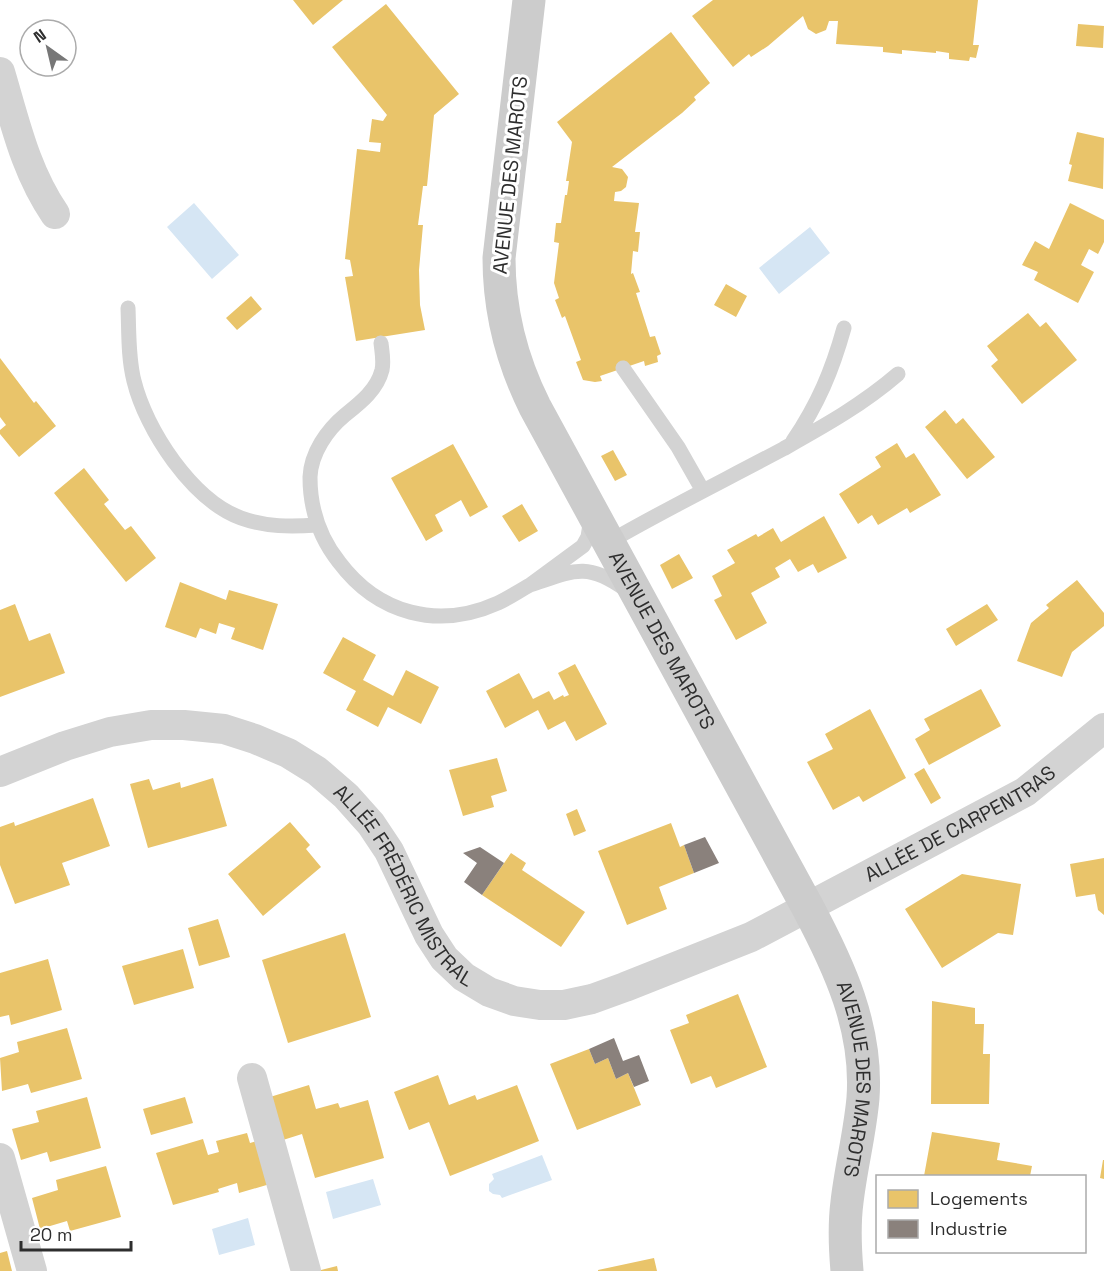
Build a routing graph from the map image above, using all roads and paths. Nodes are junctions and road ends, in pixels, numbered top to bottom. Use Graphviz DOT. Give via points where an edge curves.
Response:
graph roads {
  1 [pos="529,0"];
  2 [pos="0,72"];
  3 [pos="55,214"];
  4 [pos="128,308"];
  5 [pos="844,328"];
  6 [pos="381,343"];
  7 [pos="623,368"];
  8 [pos="898,374"];
  9 [pos="792,444"];
  10 [pos="703,491"];
  11 [pos="591,510"];
  12 [pos="317,525"];
  13 [pos="609,542"];
  14 [pos="530,585"];
  15 [pos="643,605"];
  16 [pos="1104,728"];
  17 [pos="0,772"];
  18 [pos="807,906"];
  19 [pos="252,1078"];
  20 [pos="0,1158"];
  21 [pos="32,1271"];
  22 [pos="306,1271"];
  23 [pos="847,1271"];
  1 -- 11 [label="street, AVENUE DES MAROTS" via="500,236 501,297 520,375"];
  2 -- 3 [label="street" via="27,165"];
  4 -- 12 [label="lane" via="129,347 139,399 157,436 190,480 213,503 241,518 270,526"];
  5 -- 9 [label="lane" via="829,377"];
  6 -- 12 [label="lane" via="382,371 376,383 325,436 312,462 312,504"];
  7 -- 10 [label="lane" via="678,447"];
  8 -- 9 [label="lane" via="856,408"];
  9 -- 10 [label="lane"];
  10 -- 13 [label="lane"];
  11 -- 13 [label="street, AVENUE DES MAROTS"];
  11 -- 14 [label="lane" via="591,526 584,546"];
  12 -- 14 [label="lane" via="344,569 367,593 391,607 436,615 476,610"];
  13 -- 15 [label="street, AVENUE DES MAROTS"];
  14 -- 15 [label="lane" via="589,570 611,579"];
  15 -- 18 [label="street, AVENUE DES MAROTS"];
  16 -- 18 [label="street, ALLÉE DE CARPENTRAS" via="1025,792"];
  17 -- 18 [label="street, ALLÉE FRÉDÉRIC MISTRAL" via="110,732 151,725 224,729 288,753 346,796 370,824 389,851 444,958 464,977 514,1001 564,1005 592,999 751,937"];
  18 -- 23 [label="street, AVENUE DES MAROTS" via="840,971 860,1035 863,1096 847,1203"];
  19 -- 22 [label="street"];
  20 -- 21 [label="street"];
}
